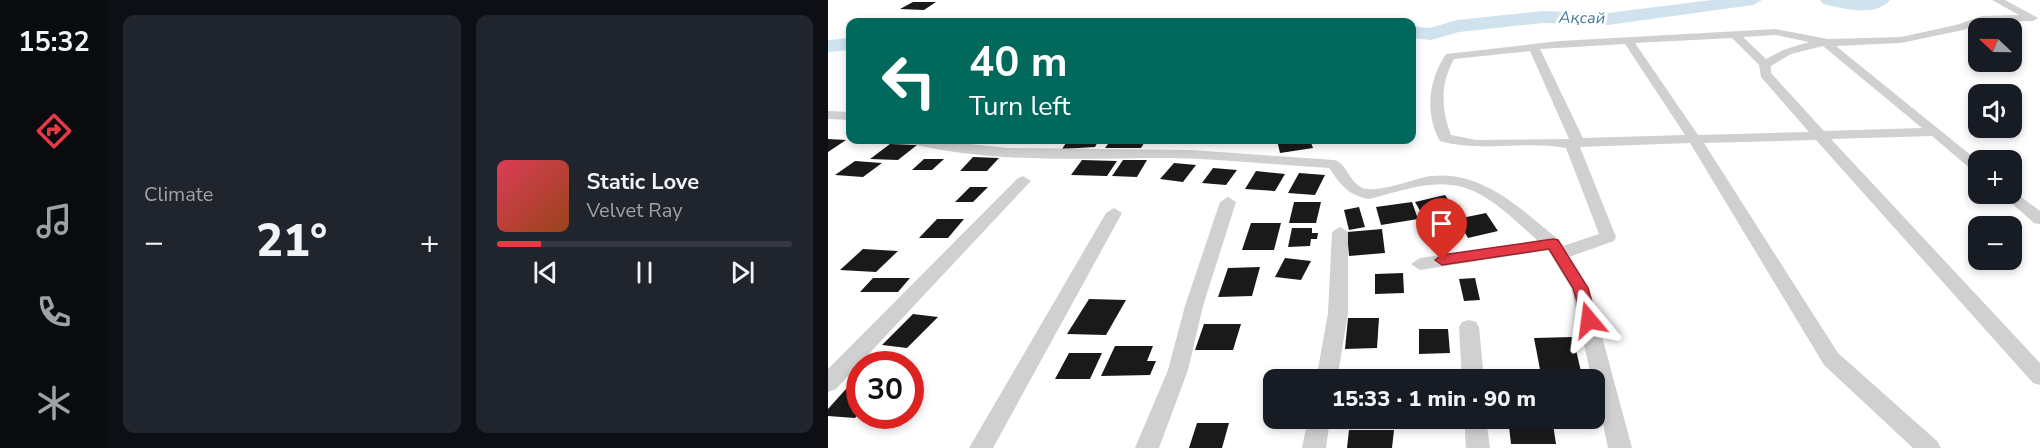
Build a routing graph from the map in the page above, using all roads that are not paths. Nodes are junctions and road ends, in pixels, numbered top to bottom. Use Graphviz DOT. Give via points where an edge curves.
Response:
graph roads {
  1 [pos="1997,0"];
  2 [pos="2021,0"];
  3 [pos="2038,17"];
  4 [pos="1734,34"];
  5 [pos="1629,42"];
  6 [pos="1825,42"];
  7 [pos="1534,48"];
  8 [pos="1765,64"];
  9 [pos="828,115"];
  10 [pos="846,117"];
  11 [pos="1935,132"];
  12 [pos="1820,135"];
  13 [pos="1694,139"];
  14 [pos="1570,142"];
  15 [pos="931,144"];
  16 [pos="1968,160"];
  17 [pos="1023,181"];
  18 [pos="1228,202"];
  19 [pos="2021,204"];
  20 [pos="1114,213"];
  21 [pos="2040,219"];
  22 [pos="1340,232"];
  23 [pos="1556,249"];
  24 [pos="1419,264"];
  25 [pos="1469,327"];
  26 [pos="1328,369"];
  27 [pos="1472,369"];
  28 [pos="2040,377"];
  29 [pos="828,383"];
  30 [pos="1317,429"];
  31 [pos="1477,429"];
  32 [pos="981,448"];
  33 [pos="1147,448"];
  34 [pos="1314,448"];
  35 [pos="1478,448"];
  36 [pos="1620,448"];
  37 [pos="1929,448"];
  1 -- 3 [label="street"];
  2 -- 3 [label="street"];
  3 -- 6 [label="street" via="1982,19 1901,40"];
  4 -- 5 [label="street"];
  4 -- 6 [label="street" via="1776,32"];
  4 -- 8 [label="street"];
  5 -- 7 [label="street"];
  5 -- 13 [label="street"];
  6 -- 8 [label="street" via="1787,51"];
  6 -- 11 [label="street"];
  7 -- 14 [label="street"];
  7 -- 14 [label="street" via="1450,56 1438,74 1438,121 1445,138 1460,144"];
  8 -- 12 [label="street" via="1765,74"];
  9 -- 10 [label="street"];
  11 -- 12 [label="street"];
  11 -- 16 [label="street"];
  12 -- 13 [label="street"];
  12 -- 28 [label="street"];
  13 -- 14 [label="street"];
  13 -- 37 [label="street" via="1831,359"];
  14 -- 23 [label="street" via="1608,237"];
  15 -- 23 [label="street" via="1031,154 1174,154 1334,164 1352,190 1369,194 1431,180 1455,180 1495,196"];
  17 -- 29 [label="street"];
  18 -- 33 [label="street" via="1178,370"];
  19 -- 21 [label="street"];
  20 -- 32 [label="street"];
  22 -- 26 [label="street" via="1338,313"];
  23 -- 24 [label="street"];
  23 -- 36 [label="street" via="1580,288"];
  25 -- 27 [label="street"];
  30 -- 34 [label="street"];
  31 -- 35 [label="street"];
}
